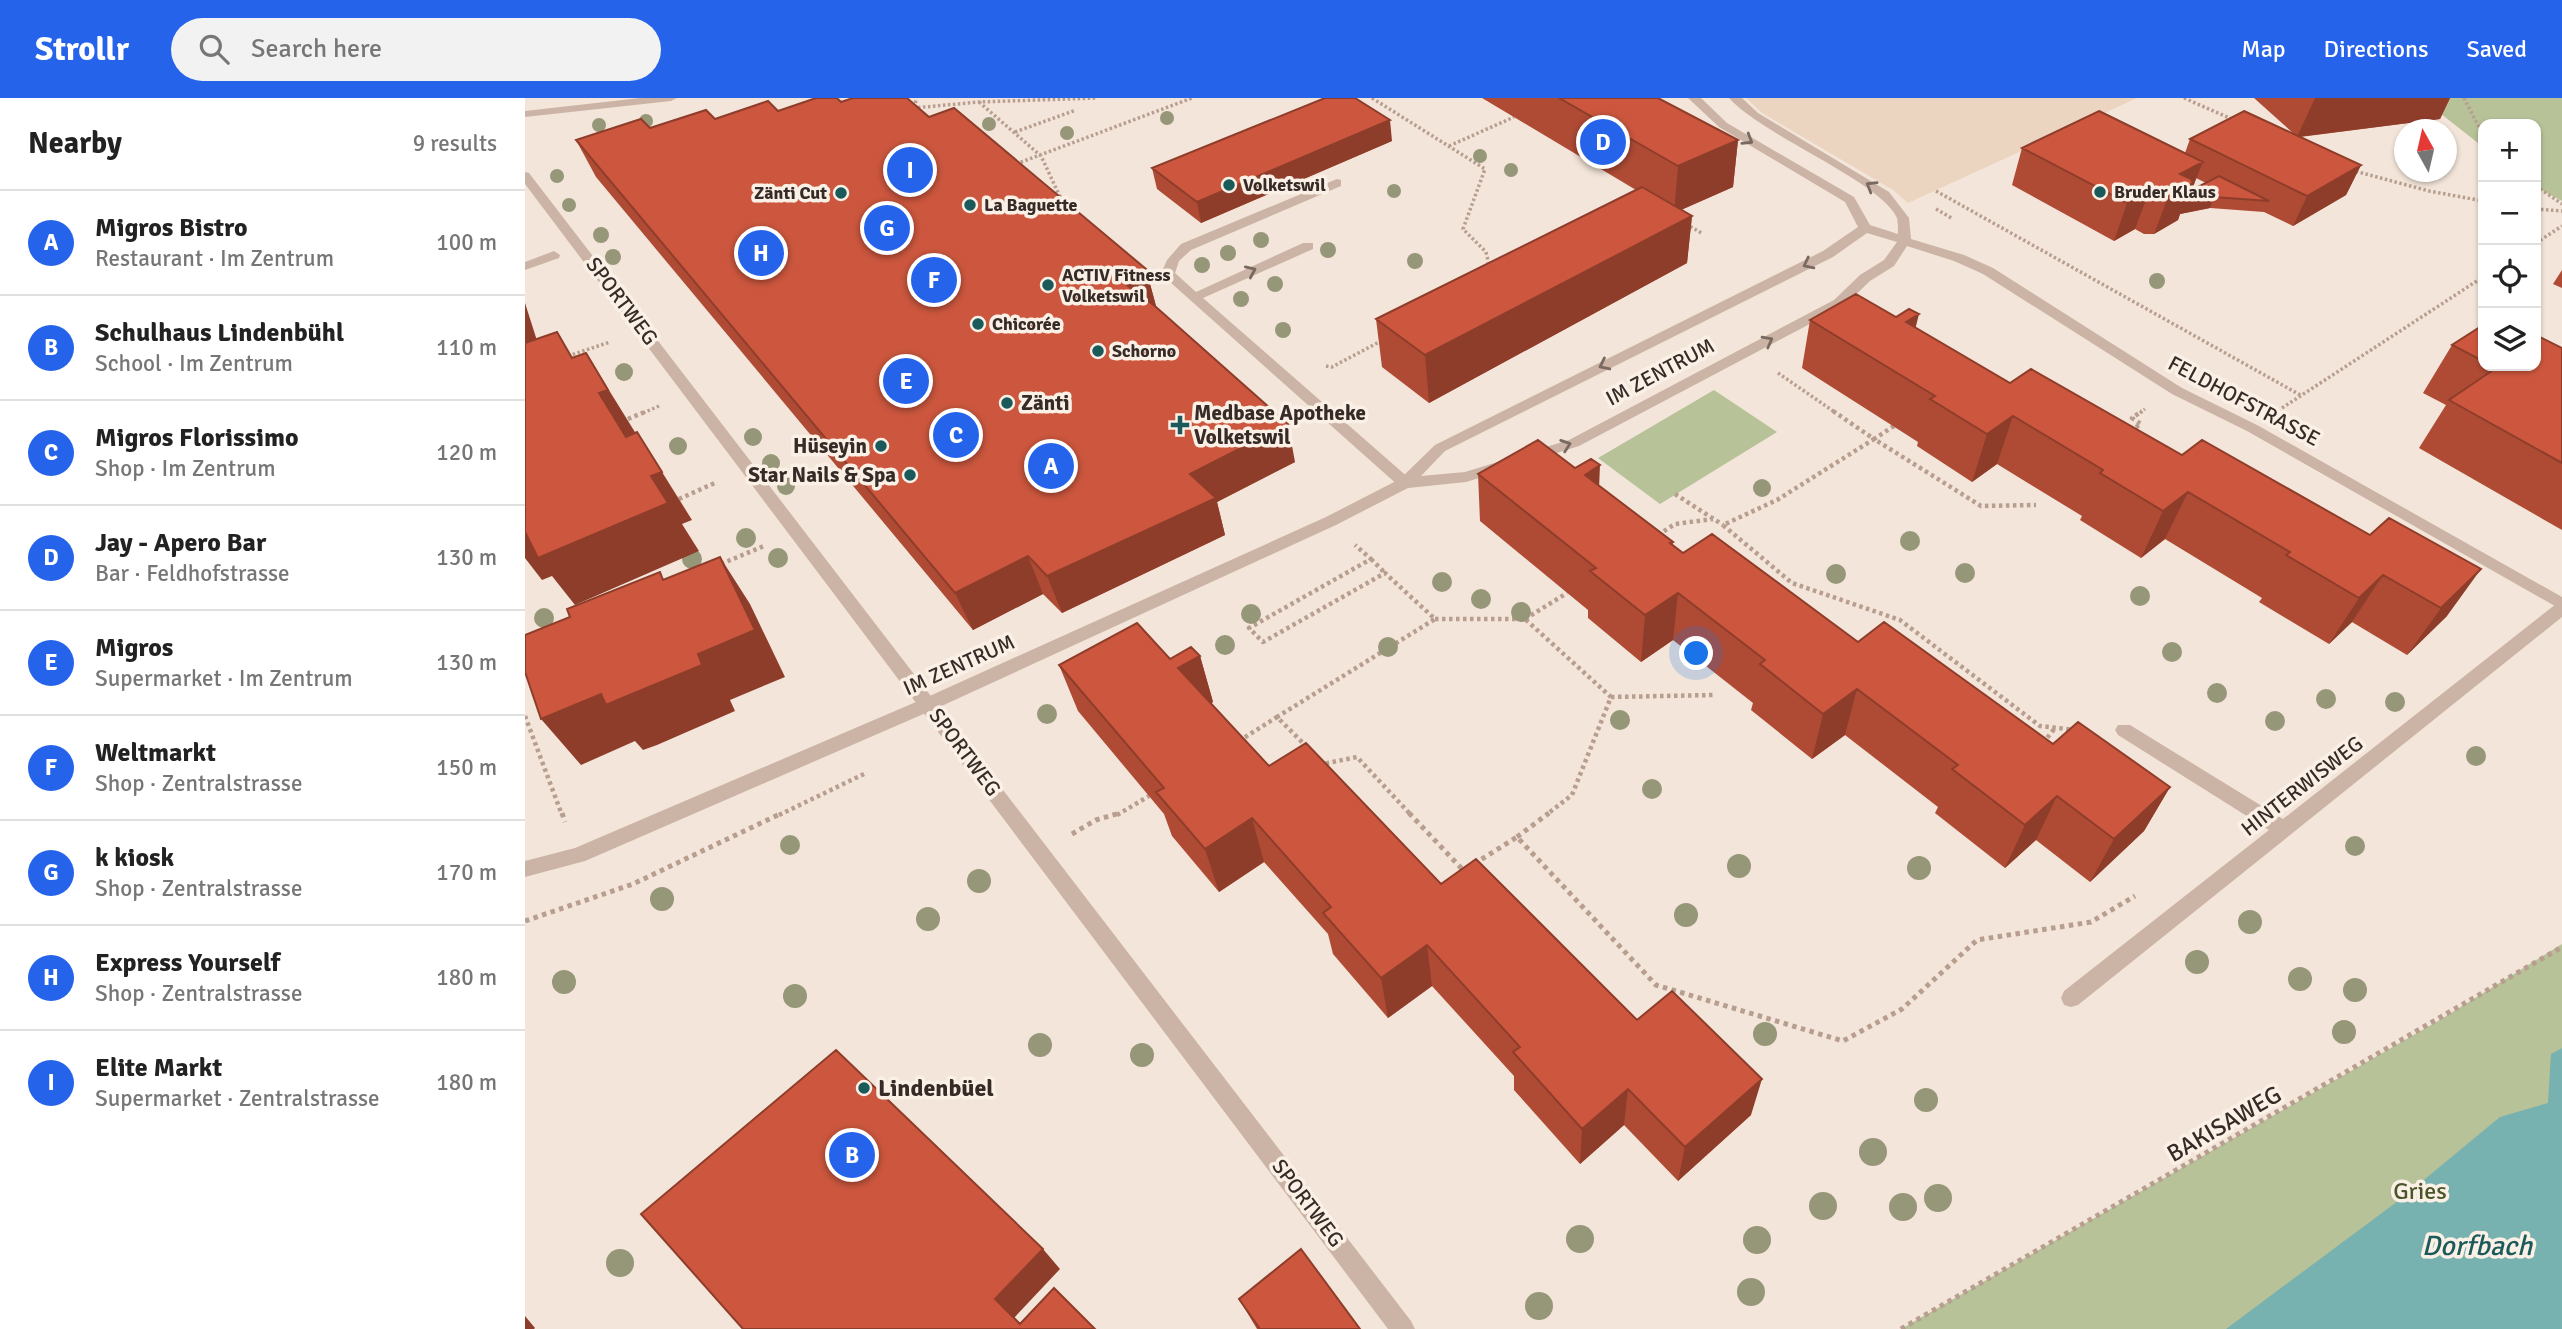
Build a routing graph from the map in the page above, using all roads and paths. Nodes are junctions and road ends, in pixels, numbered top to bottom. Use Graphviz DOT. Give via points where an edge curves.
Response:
graph roads {
  1 [pos="671,98"];
  2 [pos="916,98"];
  3 [pos="1097,98"];
  4 [pos="1192,98"];
  5 [pos="1372,98"];
  6 [pos="1694,98"];
  7 [pos="1735,98"];
  8 [pos="2183,98"];
  9 [pos="2464,98"];
  10 [pos="1031,99"];
  11 [pos="979,102"];
  12 [pos="915,108"];
  13 [pos="901,109"];
  14 [pos="1076,110"];
  15 [pos="525,114"];
  16 [pos="1514,117"];
  17 [pos="2244,125"];
  18 [pos="2478,125"];
  19 [pos="1015,132"];
  20 [pos="1448,146"];
  21 [pos="1041,156"];
  22 [pos="1008,167"];
  23 [pos="2350,170"];
  24 [pos="525,176"];
  25 [pos="1337,183"];
  26 [pos="2541,189"];
  27 [pos="1936,191"];
  28 [pos="2478,200"];
  29 [pos="2562,204"];
  30 [pos="1065,209"];
  31 [pos="2541,209"];
  32 [pos="2562,211"];
  33 [pos="1684,223"];
  34 [pos="2562,226"];
  35 [pos="1865,228"];
  36 [pos="1703,234"];
  37 [pos="1905,240"];
  38 [pos="2541,240"];
  39 [pos="1308,246"];
  40 [pos="554,256"];
  41 [pos="525,265"];
  42 [pos="1486,276"];
  43 [pos="2478,280"];
  44 [pos="1195,297"];
  45 [pos="643,330"];
  46 [pos="1390,337"];
  47 [pos="563,358"];
  48 [pos="1266,359"];
  49 [pos="1769,367"];
  50 [pos="2174,389"];
  51 [pos="2302,396"];
  52 [pos="661,405"];
  53 [pos="628,419"];
  54 [pos="1893,426"];
  55 [pos="2252,428"];
  56 [pos="2130,432"];
  57 [pos="1874,439"];
  58 [pos="729,477"];
  59 [pos="1405,483"];
  60 [pos="1675,494"];
  61 [pos="679,499"];
  62 [pos="2036,505"];
  63 [pos="1713,519"];
  64 [pos="1723,525"];
  65 [pos="797,532"];
  66 [pos="1655,537"];
  67 [pos="1352,542"];
  68 [pos="1371,559"];
  69 [pos="713,567"];
  70 [pos="1384,573"];
  71 [pos="1567,593"];
  72 [pos="2562,606"];
  73 [pos="1435,620"];
  74 [pos="1525,620"];
  75 [pos="1900,620"];
  76 [pos="1888,628"];
  77 [pos="1714,695"];
  78 [pos="1611,697"];
  79 [pos="929,704"];
  80 [pos="525,716"];
  81 [pos="1277,717"];
  82 [pos="2056,727"];
  83 [pos="2077,730"];
  84 [pos="2125,730"];
  85 [pos="1234,744"];
  86 [pos="2040,747"];
  87 [pos="1149,796"];
  88 [pos="2284,829"];
  89 [pos="1517,836"];
  90 [pos="1041,852"];
  91 [pos="578,855"];
  92 [pos="525,869"];
  93 [pos="2136,895"];
  94 [pos="2562,947"];
  95 [pos="2071,998"];
  96 [pos="1403,1329"];
  97 [pos="1901,1329"];
  1 -- 15 [label="street"];
  2 -- 12 [label="path"];
  3 -- 10 [label="path"];
  4 -- 21 [label="path"];
  5 -- 20 [label="path"];
  6 -- 35 [label="street, one-way" via="1723,125 1850,200"];
  37 -- 7 [label="street, one-way" via="1903,218 1885,195 1754,115"];
  8 -- 17 [label="path"];
  9 -- 18 [label="path"];
  10 -- 11 [label="path"];
  11 -- 12 [label="path"];
  11 -- 19 [label="path"];
  12 -- 13 [label="path"];
  14 -- 19 [label="path"];
  16 -- 20 [label="path"];
  19 -- 21 [label="path"];
  20 -- 42 [label="path" via="1485,169 1463,229 1486,253 1490,263"];
  21 -- 22 [label="path"];
  21 -- 30 [label="path"];
  23 -- 28 [label="path"];
  24 -- 45 [label="street, SPORTWEG"];
  25 -- 44 [label="street" via="1186,247 1173,260 1168,274"];
  26 -- 29 [label="path"];
  27 -- 51 [label="path"];
  31 -- 32 [label="path"];
  33 -- 36 [label="path"];
  34 -- 38 [label="path"];
  35 -- 37 [label="street, FELDHOFSTRASSE"];
  35 -- 59 [label="street, IM ZENTRUM, one-way" via="1828,254 1440,448"];
  37 -- 50 [label="street, FELDHOFSTRASSE" via="1988,271"];
  59 -- 37 [label="street, IM ZENTRUM, one-way" via="1466,477 1574,443 1839,303 1889,263"];
  44 -- 39 [label="street, one-way"];
  40 -- 41 [label="street"];
  43 -- 51 [label="path"];
  44 -- 48 [label="street"];
  45 -- 47 [label="path"];
  45 -- 65 [label="street, SPORTWEG"];
  46 -- 48 [label="path" via="1332,367"];
  48 -- 59 [label="street"];
  49 -- 57 [label="path"];
  50 -- 55 [label="street, FELDHOFSTRASSE"];
  50 -- 56 [label="path" via="2132,418 2141,424"];
  51 -- 55 [label="path"];
  52 -- 53 [label="path"];
  54 -- 57 [label="path"];
  55 -- 72 [label="street, FELDHOFSTRASSE"];
  57 -- 62 [label="path" via="1981,506"];
  57 -- 64 [label="path" via="1777,499"];
  58 -- 61 [label="path"];
  59 -- 79 [label="street, IM ZENTRUM"];
  60 -- 63 [label="path"];
  63 -- 64 [label="path"];
  63 -- 66 [label="path" via="1675,524"];
  64 -- 75 [label="path" via="1792,583"];
  65 -- 69 [label="path"];
  65 -- 79 [label="street, SPORTWEG"];
  67 -- 68 [label="path"];
  68 -- 70 [label="path"];
  68 -- 70 [label="path" via="1249,628 1263,642"];
  70 -- 73 [label="path"];
  71 -- 74 [label="path"];
  72 -- 88 [label="street, HINTERWISWEG"];
  73 -- 74 [label="path"];
  73 -- 81 [label="path"];
  74 -- 78 [label="path"];
  75 -- 76 [label="path"];
  75 -- 82 [label="path" via="2040,726"];
  77 -- 78 [label="path"];
  78 -- 89 [label="path" via="1572,795"];
  79 -- 90 [label="street, SPORTWEG"];
  79 -- 91 [label="street, IM ZENTRUM"];
  80 -- 91 [label="path"];
  81 -- 85 [label="path"];
  81 -- 89 [label="path" via="1323,764 1356,757 1464,871"];
  82 -- 83 [label="path"];
  82 -- 86 [label="path"];
  84 -- 88 [label="street"];
  87 -- 90 [label="path"];
  88 -- 95 [label="street, HINTERWISWEG"];
  89 -- 93 [label="path" via="1656,985 1843,1041 1902,1009 1977,940 2091,922"];
  90 -- 96 [label="street, SPORTWEG"];
  91 -- 92 [label="street, IM ZENTRUM"];
  94 -- 97 [label="path, BAKISAWEG"];
}
